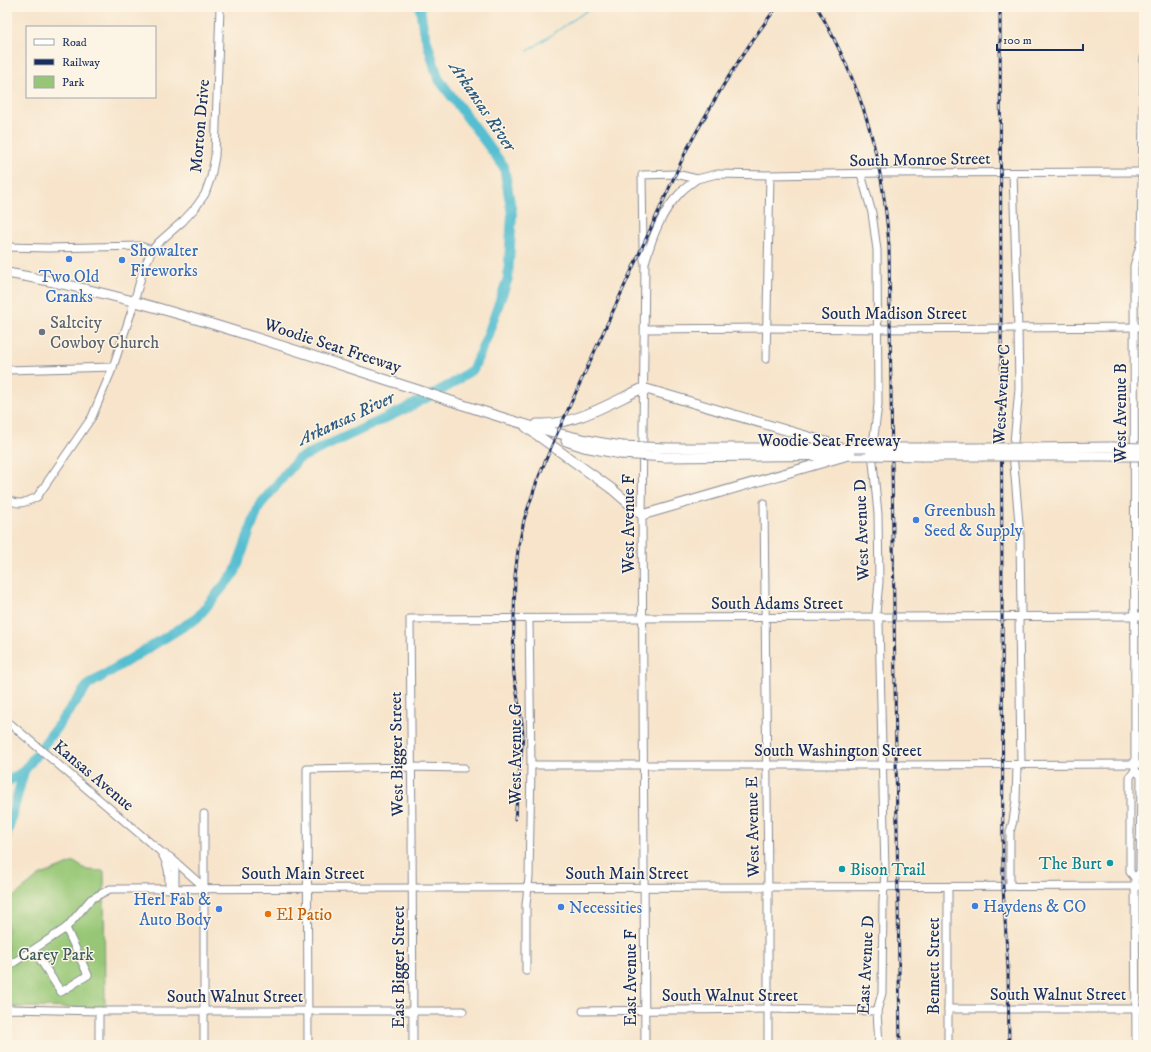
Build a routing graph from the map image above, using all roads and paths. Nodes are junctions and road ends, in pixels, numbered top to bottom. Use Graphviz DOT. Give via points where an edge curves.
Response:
graph roads {
  1 [pos="220,7"];
  2 [pos="1144,58"];
  3 [pos="1143,172"];
  4 [pos="1013,173"];
  5 [pos="861,174"];
  6 [pos="770,176"];
  7 [pos="697,178"];
  8 [pos="7,247"];
  9 [pos="152,250"];
  10 [pos="644,263"];
  11 [pos="7,272"];
  12 [pos="134,302"];
  13 [pos="1134,327"];
  14 [pos="1144,327"];
  15 [pos="766,328"];
  16 [pos="878,328"];
  17 [pos="1018,328"];
  18 [pos="645,329"];
  19 [pos="766,359"];
  20 [pos="113,367"];
  21 [pos="7,370"];
  22 [pos="642,388"];
  23 [pos="520,423"];
  24 [pos="1144,448"];
  25 [pos="842,452"];
  26 [pos="1112,452"];
  27 [pos="1144,456"];
  28 [pos="7,498"];
  29 [pos="764,503"];
  30 [pos="642,515"];
  31 [pos="1135,616"];
  32 [pos="1144,616"];
  33 [pos="765,617"];
  34 [pos="877,617"];
  35 [pos="1020,617"];
  36 [pos="410,619"];
  37 [pos="529,619"];
  38 [pos="644,619"];
  39 [pos="7,721"];
  40 [pos="1144,764"];
  41 [pos="531,765"];
  42 [pos="644,765"];
  43 [pos="766,765"];
  44 [pos="1019,765"];
  45 [pos="882,766"];
  46 [pos="411,767"];
  47 [pos="1135,767"];
  48 [pos="464,768"];
  49 [pos="204,814"];
  50 [pos="160,852"];
  51 [pos="172,859"];
  52 [pos="1135,878"];
  53 [pos="1010,886"];
  54 [pos="1135,886"];
  55 [pos="1144,886"];
  56 [pos="768,887"];
  57 [pos="884,887"];
  58 [pos="948,887"];
  59 [pos="172,888"];
  60 [pos="204,888"];
  61 [pos="308,888"];
  62 [pos="412,888"];
  63 [pos="528,888"];
  64 [pos="644,888"];
  65 [pos="66,928"];
  66 [pos="34,950"];
  67 [pos="7,967"];
  68 [pos="526,971"];
  69 [pos="948,1009"];
  70 [pos="1136,1009"];
  71 [pos="1144,1009"];
  72 [pos="308,1010"];
  73 [pos="583,1010"];
  74 [pos="645,1010"];
  75 [pos="768,1010"];
  76 [pos="7,1011"];
  77 [pos="99,1011"];
  78 [pos="204,1011"];
  79 [pos="413,1011"];
  80 [pos="463,1011"];
  81 [pos="877,1011"];
  82 [pos="100,1045"];
  83 [pos="204,1045"];
  84 [pos="308,1045"];
  85 [pos="413,1045"];
  86 [pos="644,1045"];
  87 [pos="768,1045"];
  88 [pos="879,1045"];
  89 [pos="948,1045"];
  90 [pos="1136,1045"];
  1 -- 9 [label="street, Morton Drive" via="215,156 211,177 205,194 196,207"];
  2 -- 3 [label="street, West Avenue B"];
  3 -- 4 [label="street, South Monroe Street"];
  3 -- 13 [label="street, West Avenue B" via="1141,242 1134,266"];
  4 -- 5 [label="street, South Monroe Street"];
  4 -- 17 [label="street, West Avenue C"];
  5 -- 6 [label="street, South Monroe Street"];
  5 -- 16 [label="street, West Avenue D" via="872,213 877,250"];
  6 -- 7 [label="street, South Monroe Street" via="717,174"];
  6 -- 15 [label="street"];
  7 -- 10 [label="street, West Avenue F" via="680,193 666,211 653,236"];
  7 -- 10 [label="street" via="676,174 642,175"];
  8 -- 9 [label="street" via="140,246"];
  9 -- 12 [label="street"];
  10 -- 18 [label="street, West Avenue F"];
  11 -- 12 [label="main road, Woodie Seat Freeway"];
  12 -- 20 [label="street"];
  12 -- 23 [label="main road, Woodie Seat Freeway" via="250,335"];
  13 -- 14 [label="street, South Madison Street"];
  13 -- 17 [label="street, South Madison Street"];
  13 -- 31 [label="street, West Avenue B"];
  15 -- 16 [label="street, South Madison Street"];
  15 -- 18 [label="street, South Madison Street"];
  15 -- 19 [label="street"];
  16 -- 17 [label="street, South Madison Street"];
  16 -- 34 [label="street, West Avenue D" via="878,405 873,444 878,514"];
  17 -- 35 [label="street, West Avenue C" via="1019,389 1013,453 1020,535"];
  18 -- 22 [label="street, West Avenue F"];
  20 -- 21 [label="street"];
  20 -- 28 [label="street" via="92,417 37,497 25,503 12,502"];
  22 -- 23 [label="main road" via="562,423"];
  22 -- 25 [label="main road" via="826,442"];
  22 -- 30 [label="street, West Avenue F"];
  23 -- 25 [label="main road, Woodie Seat Freeway, bridge" via="554,438 584,447 666,452"];
  23 -- 30 [label="main road" via="612,489"];
  24 -- 26 [label="main road, Woodie Seat Freeway, bridge"];
  25 -- 26 [label="main road, Woodie Seat Freeway, bridge"];
  25 -- 30 [label="main road"];
  26 -- 27 [label="main road, Woodie Seat Freeway, bridge"];
  29 -- 33 [label="street, West Avenue E"];
  30 -- 38 [label="street, West Avenue F"];
  31 -- 32 [label="street, South Adams Street"];
  31 -- 35 [label="street, South Adams Street"];
  31 -- 47 [label="street, West Avenue B"];
  33 -- 34 [label="street, South Adams Street"];
  33 -- 38 [label="street, South Adams Street"];
  33 -- 43 [label="street, West Avenue E"];
  34 -- 35 [label="street, South Adams Street"];
  34 -- 45 [label="street, West Avenue D"];
  35 -- 44 [label="street, West Avenue C"];
  36 -- 37 [label="street, South Adams Street"];
  36 -- 46 [label="street, West Bigger Street"];
  37 -- 38 [label="street, South Adams Street"];
  37 -- 41 [label="street, West Avenue G"];
  38 -- 42 [label="street, West Avenue F"];
  39 -- 50 [label="street, Kansas Avenue"];
  40 -- 47 [label="street, South Washington Street"];
  41 -- 42 [label="street, South Washington Street"];
  41 -- 63 [label="street, West Avenue G"];
  42 -- 43 [label="street, South Washington Street"];
  42 -- 64 [label="street, West Avenue F"];
  43 -- 45 [label="street, South Washington Street"];
  43 -- 56 [label="street, West Avenue E"];
  44 -- 45 [label="street, South Washington Street"];
  44 -- 47 [label="street, South Washington Street"];
  44 -- 53 [label="street, West Avenue C" via="1010,832"];
  45 -- 57 [label="street, West Avenue D"];
  46 -- 48 [label="street"];
  46 -- 61 [label="street" via="307,769"];
  46 -- 62 [label="street, West Bigger Street"];
  47 -- 52 [label="street, West Avenue B" via="1130,776 1130,872"];
  47 -- 52 [label="street, West Avenue B" via="1141,776 1140,872"];
  49 -- 60 [label="street"];
  50 -- 51 [label="street"];
  50 -- 59 [label="street" via="167,861"];
  51 -- 59 [label="street" via="175,870"];
  51 -- 60 [label="street"];
  52 -- 54 [label="street, West Avenue B"];
  53 -- 54 [label="street, South Main Street"];
  53 -- 58 [label="street, South Main Street"];
  54 -- 55 [label="street, South Main Street"];
  54 -- 70 [label="street, West Avenue B"];
  56 -- 57 [label="street, South Main Street"];
  56 -- 64 [label="street, South Main Street"];
  56 -- 75 [label="street, West Avenue E"];
  57 -- 58 [label="street, South Main Street"];
  57 -- 81 [label="street, East Avenue D" via="882,993"];
  58 -- 69 [label="street, Bennett Street"];
  59 -- 60 [label="street, South Main Street"];
  59 -- 65 [label="street, South Main Street" via="110,889 91,899"];
  60 -- 61 [label="street, South Main Street"];
  60 -- 78 [label="street"];
  61 -- 62 [label="street, South Main Street"];
  61 -- 72 [label="street"];
  62 -- 63 [label="street, South Main Street"];
  62 -- 79 [label="street, East Bigger Street"];
  63 -- 64 [label="street, South Main Street"];
  63 -- 68 [label="street, West Avenue G"];
  64 -- 74 [label="street, East Avenue F"];
  65 -- 66 [label="street"];
  65 -- 66 [label="street" via="88,975 61,992"];
  66 -- 67 [label="street"];
  69 -- 70 [label="street, South Walnut Street"];
  69 -- 89 [label="street, Bennett Street"];
  70 -- 71 [label="street, South Walnut Street"];
  70 -- 90 [label="street, West Avenue B"];
  72 -- 78 [label="street, South Walnut Street"];
  72 -- 79 [label="street, South Walnut Street"];
  72 -- 84 [label="street"];
  73 -- 74 [label="street, South Walnut Street"];
  74 -- 75 [label="street, South Walnut Street"];
  74 -- 86 [label="street, East Avenue F"];
  75 -- 81 [label="street, South Walnut Street"];
  75 -- 87 [label="street, West Avenue E"];
  76 -- 77 [label="street, South Walnut Street"];
  77 -- 78 [label="street, South Walnut Street"];
  77 -- 82 [label="street"];
  78 -- 83 [label="street"];
  79 -- 80 [label="street, South Walnut Street"];
  79 -- 85 [label="street, East Bigger Street"];
  81 -- 88 [label="street, East Avenue D"];
}
